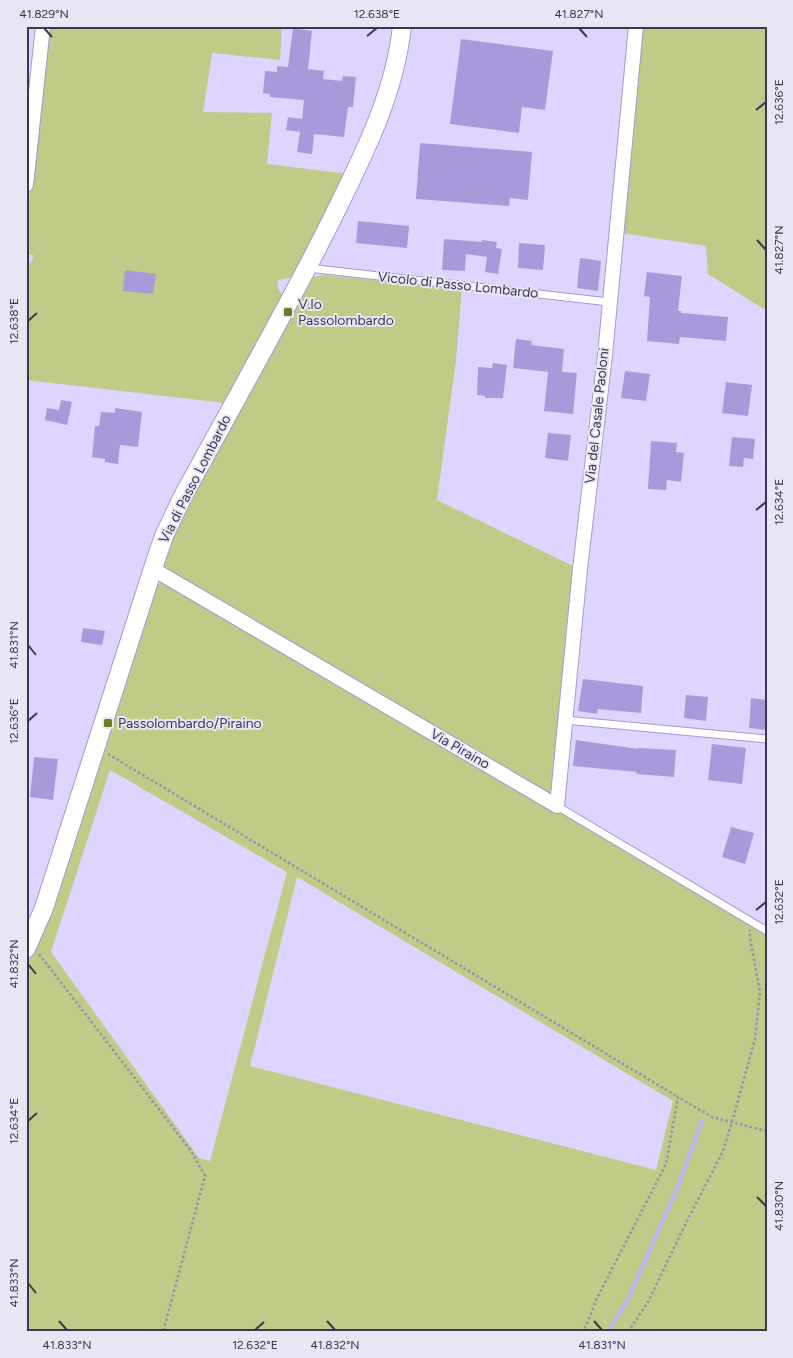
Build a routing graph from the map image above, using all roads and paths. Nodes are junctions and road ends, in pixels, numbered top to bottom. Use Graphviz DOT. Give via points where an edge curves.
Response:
graph roads {
  1 [pos="43,26"];
  2 [pos="402,26"];
  3 [pos="636,26"];
  4 [pos="26,185"];
  5 [pos="307,268"];
  6 [pos="609,302"];
  7 [pos="153,569"];
  8 [pos="565,720"];
  9 [pos="767,739"];
  10 [pos="95,746"];
  11 [pos="557,806"];
  12 [pos="750,922"];
  13 [pos="767,932"];
  14 [pos="28,946"];
  15 [pos="678,1097"];
  16 [pos="732,1122"];
  17 [pos="767,1130"];
  18 [pos="163,1332"];
  19 [pos="581,1332"];
  20 [pos="628,1332"];
  1 -- 4 [label="street"];
  2 -- 5 [label="street, Via di Passo Lombardo" via="397,61 387,95 354,174"];
  3 -- 6 [label="street, Via del Casale Paoloni"];
  5 -- 6 [label="lane, Vicolo di Passo Lombardo"];
  5 -- 7 [label="street, Via di Passo Lombardo" via="182,498"];
  6 -- 8 [label="street, Via del Casale Paoloni"];
  7 -- 10 [label="street, Via di Passo Lombardo"];
  7 -- 11 [label="street, Via Piraino"];
  8 -- 9 [label="lane"];
  8 -- 11 [label="street, Via del Casale Paoloni"];
  10 -- 14 [label="street, Via di Passo Lombardo" via="44,908"];
  10 -- 15 [label="path"];
  11 -- 12 [label="lane, Via Piraino"];
  12 -- 13 [label="lane, Via Piraino"];
  12 -- 16 [label="path" via="760,992 755,1039"];
  14 -- 18 [label="path" via="191,1150 205,1176"];
  15 -- 16 [label="path" via="712,1117"];
  15 -- 19 [label="path" via="666,1164"];
  16 -- 17 [label="path"];
  16 -- 20 [label="path" via="723,1151 648,1302"];
}
